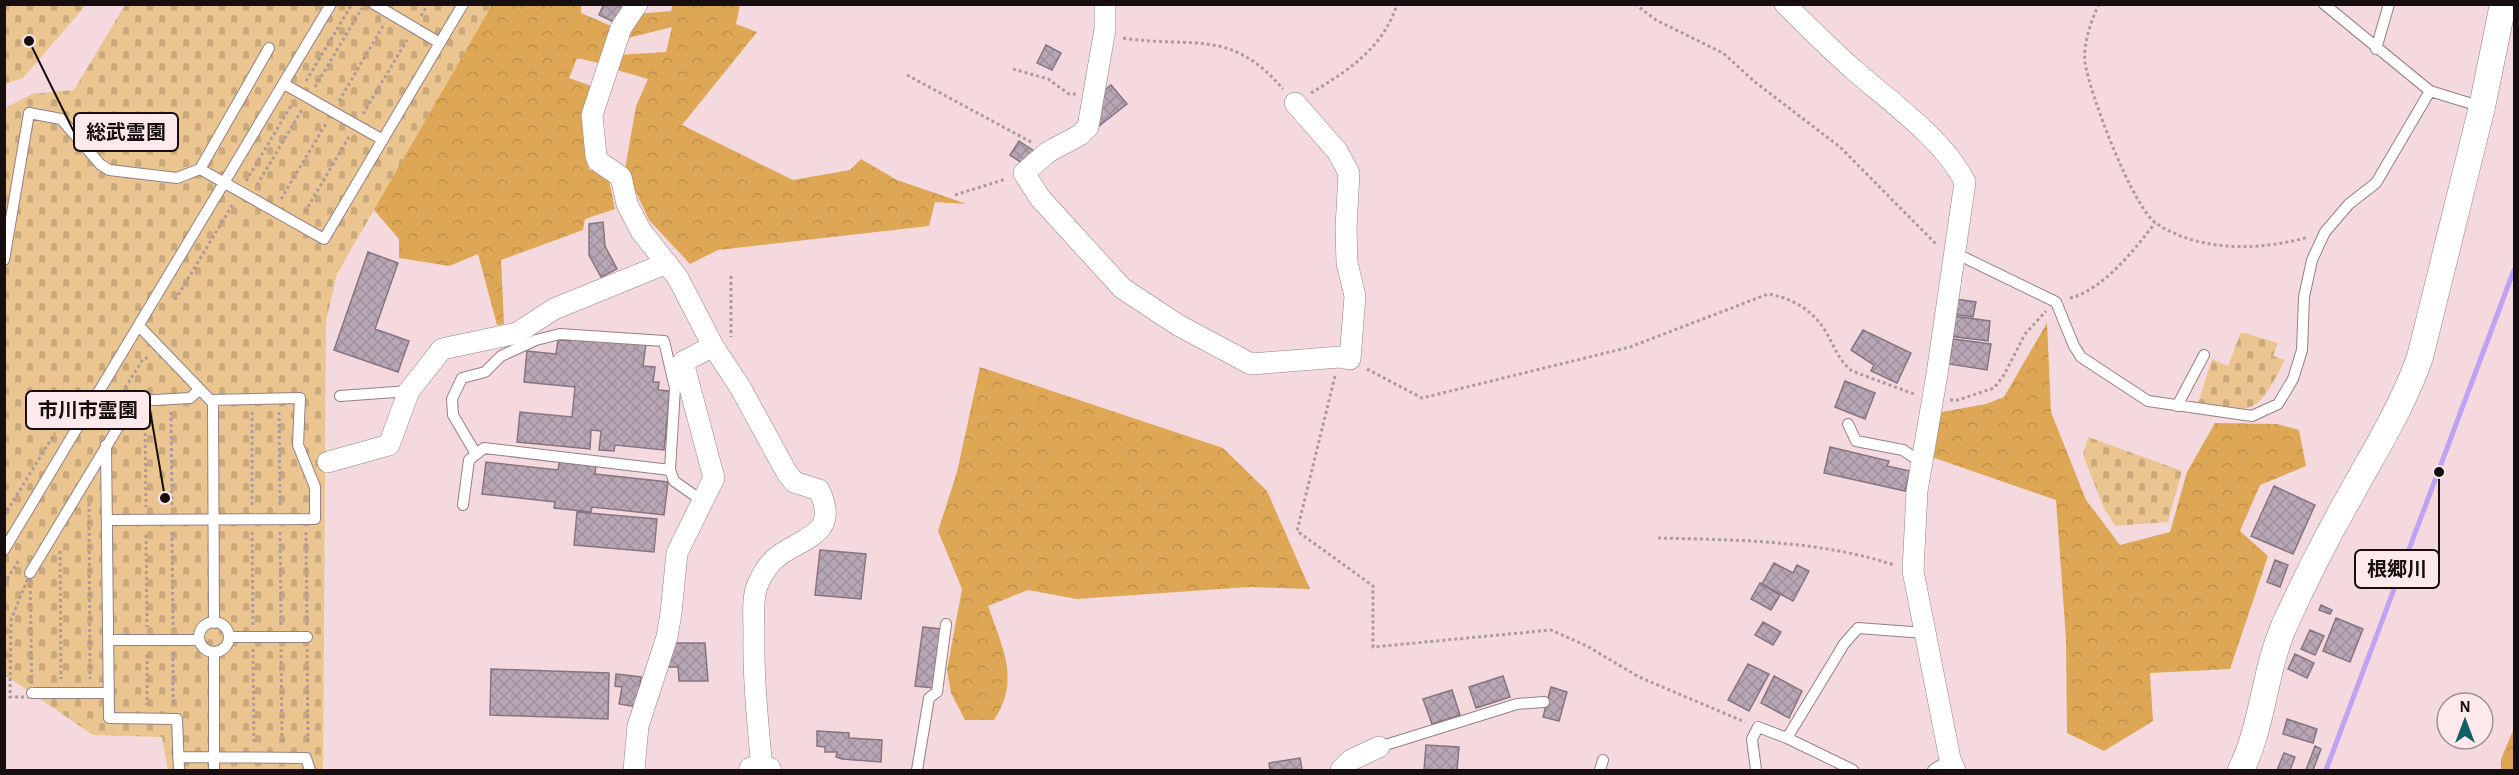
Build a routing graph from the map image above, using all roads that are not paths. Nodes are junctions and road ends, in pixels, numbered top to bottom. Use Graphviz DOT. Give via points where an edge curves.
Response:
graph roads {
  1 [pos="331,4"];
  2 [pos="374,4"];
  3 [pos="464,4"];
  4 [pos="637,4"];
  5 [pos="1105,4"];
  6 [pos="1785,4"];
  7 [pos="2389,4"];
  8 [pos="2503,4"];
  9 [pos="2330,6"];
  10 [pos="440,43"];
  11 [pos="269,48"];
  12 [pos="2376,49"];
  13 [pos="2504,60"];
  14 [pos="284,84"];
  15 [pos="2430,91"];
  16 [pos="1295,103"];
  17 [pos="2482,106"];
  18 [pos="383,140"];
  19 [pos="200,170"];
  20 [pos="224,183"];
  21 [pos="1955,258"];
  22 [pos="4,260"];
  23 [pos="667,263"];
  24 [pos="139,326"];
  25 [pos="664,341"];
  26 [pos="722,342"];
  27 [pos="2204,355"];
  28 [pos="683,362"];
  29 [pos="200,389"];
  30 [pos="409,391"];
  31 [pos="340,396"];
  32 [pos="210,400"];
  33 [pos="2177,406"];
  34 [pos="1848,424"];
  35 [pos="106,446"];
  36 [pos="476,454"];
  37 [pos="328,462"];
  38 [pos="1922,463"];
  39 [pos="670,470"];
  40 [pos="701,500"];
  41 [pos="463,505"];
  42 [pos="214,519"];
  43 [pos="107,520"];
  44 [pos="4,550"];
  45 [pos="30,573"];
  46 [pos="214,623"];
  47 [pos="946,624"];
  48 [pos="1925,633"];
  49 [pos="229,637"];
  50 [pos="307,637"];
  51 [pos="109,640"];
  52 [pos="199,640"];
  53 [pos="214,652"];
  54 [pos="32,693"];
  55 [pos="109,693"];
  56 [pos="1544,702"];
  57 [pos="1787,738"];
  58 [pos="1379,747"];
  59 [pos="178,757"];
  60 [pos="214,757"];
  61 [pos="1946,767"];
  62 [pos="762,770"];
  63 [pos="179,771"];
  64 [pos="214,771"];
  65 [pos="310,771"];
  66 [pos="634,771"];
  67 [pos="752,771"];
  68 [pos="768,771"];
  69 [pos="917,771"];
  70 [pos="1341,771"];
  71 [pos="1756,771"];
  72 [pos="1853,771"];
  73 [pos="2241,771"];
  1 -- 14 [label="lane"];
  2 -- 10 [label="lane"];
  3 -- 10 [label="lane"];
  4 -- 23 [label="street" via="621,28 592,115 596,156 621,177 627,204 640,231"];
  5 -- 16 [label="street" via="1105,29 1088,127 1048,152 1024,173 1040,198 1122,288 1178,325 1251,364 1345,358 1355,296 1347,263 1349,173 1337,151"];
  6 -- 21 [label="street" via="1957,166 1965,182"];
  7 -- 12 [label="lane"];
  8 -- 13 [label="street"];
  9 -- 12 [label="lane"];
  10 -- 18 [label="lane"];
  11 -- 19 [label="lane"];
  12 -- 15 [label="lane"];
  13 -- 17 [label="street"];
  14 -- 18 [label="lane"];
  14 -- 20 [label="lane"];
  15 -- 17 [label="lane"];
  15 -- 33 [label="lane" via="2376,183 2349,204 2325,232 2312,260 2304,297 2302,350 2293,379 2278,404 2252,416"];
  17 -- 73 [label="street" via="2411,383 2283,630"];
  18 -- 20 [label="lane" via="324,239"];
  19 -- 20 [label="lane"];
  19 -- 22 [label="lane" via="177,178 109,170 61,119 29,113"];
  20 -- 24 [label="lane"];
  21 -- 33 [label="lane" via="2056,302 2081,357 2148,401"];
  21 -- 38 [label="street"];
  23 -- 26 [label="street"];
  23 -- 30 [label="street" via="554,309 517,333 442,349"];
  24 -- 29 [label="lane"];
  24 -- 44 [label="lane"];
  25 -- 28 [label="lane"];
  25 -- 36 [label="lane" via="560,334 536,340 501,356 485,372 462,378 452,399 453,415"];
  25 -- 39 [label="lane" via="675,388"];
  26 -- 28 [label="street"];
  26 -- 62 [label="street" via="740,387 787,473 794,482 819,490 826,504 817,534 768,565 757,588 753,681"];
  27 -- 33 [label="lane"];
  28 -- 40 [label="street" via="714,478"];
  29 -- 32 [label="lane"];
  29 -- 35 [label="lane" via="190,398 134,402"];
  30 -- 31 [label="lane"];
  30 -- 37 [label="street" via="389,445"];
  32 -- 42 [label="lane"];
  32 -- 42 [label="lane" via="300,398 298,446 315,487 315,519"];
  34 -- 38 [label="lane" via="1856,441 1903,450"];
  35 -- 43 [label="lane"];
  35 -- 45 [label="lane"];
  36 -- 39 [label="lane" via="484,448"];
  36 -- 41 [label="lane" via="469,460"];
  38 -- 48 [label="street" via="1913,571"];
  39 -- 40 [label="lane" via="674,481"];
  40 -- 66 [label="street" via="676,553 667,637 638,726"];
  42 -- 43 [label="lane"];
  42 -- 46 [label="lane"];
  43 -- 51 [label="lane"];
  46 -- 49 [label="lane" via="224,627"];
  46 -- 52 [label="lane" via="203,627"];
  47 -- 69 [label="lane" via="937,692 929,698"];
  48 -- 57 [label="lane" via="1858,628 1844,644"];
  48 -- 61 [label="street"];
  49 -- 50 [label="lane"];
  49 -- 53 [label="lane" via="225,648"];
  51 -- 52 [label="lane"];
  51 -- 55 [label="lane"];
  52 -- 53 [label="lane" via="204,648"];
  53 -- 60 [label="lane"];
  54 -- 55 [label="lane"];
  55 -- 59 [label="lane" via="109,718 177,719"];
  56 -- 58 [label="lane" via="1517,704"];
  57 -- 71 [label="lane" via="1758,728 1752,739"];
  57 -- 72 [label="lane"];
  58 -- 70 [label="street" via="1350,760"];
  59 -- 60 [label="lane"];
  59 -- 63 [label="lane"];
  60 -- 64 [label="lane"];
  60 -- 65 [label="lane" via="306,758"];
  62 -- 67 [label="street"];
  62 -- 68 [label="street"];
}
